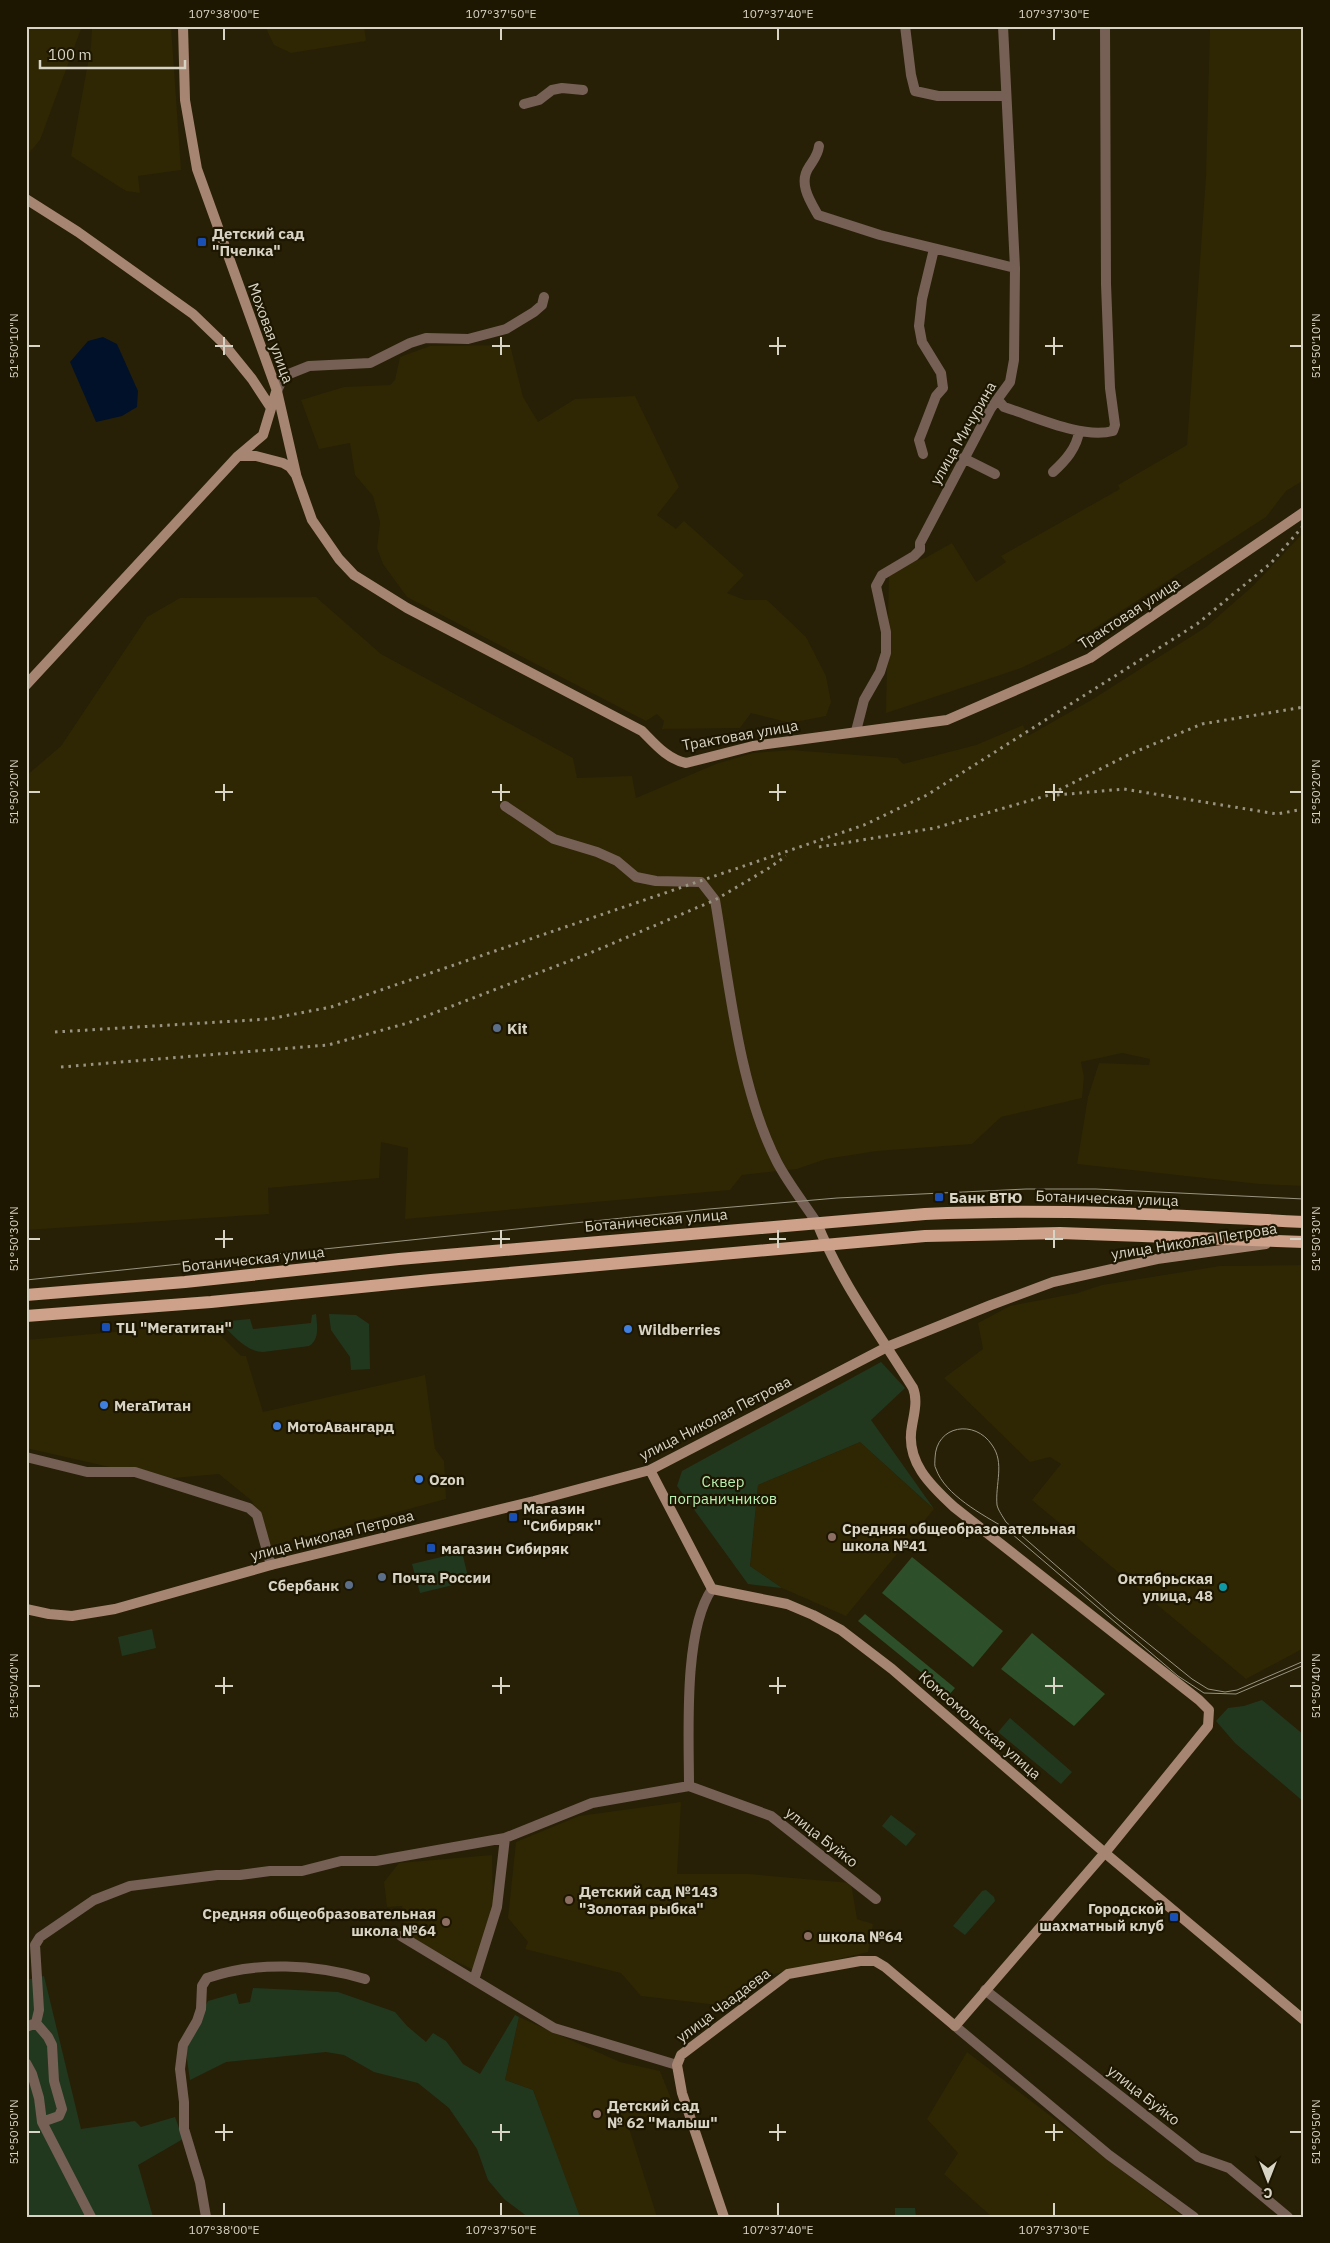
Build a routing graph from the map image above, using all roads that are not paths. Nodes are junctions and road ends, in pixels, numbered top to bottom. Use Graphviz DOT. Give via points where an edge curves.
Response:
graph roads {
  1 [pos="184,26"];
  2 [pos="905,26"];
  3 [pos="1003,26"];
  4 [pos="1105,26"];
  5 [pos="583,90"];
  6 [pos="1006,96"];
  7 [pos="524,104"];
  8 [pos="819,146"];
  9 [pos="26,199"];
  10 [pos="934,249"];
  11 [pos="1015,268"];
  12 [pos="544,297"];
  13 [pos="277,391"];
  14 [pos="998,400"];
  15 [pos="271,408"];
  16 [pos="1079,431"];
  17 [pos="923,454"];
  18 [pos="238,456"];
  19 [pos="964,458"];
  20 [pos="1053,472"];
  21 [pos="995,474"];
  22 [pos="296,475"];
  23 [pos="1304,512"];
  24 [pos="26,685"];
  25 [pos="856,732"];
  26 [pos="505,806"];
  27 [pos="1251,1220"];
  28 [pos="1304,1222"];
  29 [pos="817,1223"];
  30 [pos="1250,1240"];
  31 [pos="1289,1241"];
  32 [pos="1304,1242"];
  33 [pos="825,1243"];
  34 [pos="26,1294"];
  35 [pos="26,1316"];
  36 [pos="887,1348"];
  37 [pos="26,1457"];
  38 [pos="650,1470"];
  39 [pos="272,1565"];
  40 [pos="712,1589"];
  41 [pos="26,1609"];
  42 [pos="689,1786"];
  43 [pos="505,1838"];
  44 [pos="1105,1853"];
  45 [pos="876,1899"];
  46 [pos="401,1936"];
  47 [pos="366,1978"];
  48 [pos="474,1980"];
  49 [pos="985,1990"];
  50 [pos="1304,2020"];
  51 [pos="31,2025"];
  52 [pos="955,2026"];
  53 [pos="26,2063"];
  54 [pos="677,2065"];
  55 [pos="42,2122"];
  56 [pos="91,2217"];
  57 [pos="206,2217"];
  58 [pos="724,2217"];
  59 [pos="1194,2217"];
  60 [pos="1288,2217"];
  1 -- 13 [label="street, Моховая улица" via="185,100 197,169"];
  2 -- 6 [label="street" via="915,91 938,96"];
  3 -- 6 [label="street, улица Мичурина"];
  4 -- 16 [label="street" via="1106,284 1110,388 1115,425 1113,431 1108,432"];
  5 -- 7 [label="street" via="552,90 540,100"];
  6 -- 11 [label="street, улица Мичурина"];
  8 -- 10 [label="street" via="818,154 805,173 809,200 818,215"];
  9 -- 15 [label="street" via="193,314 222,342"];
  10 -- 11 [label="street"];
  10 -- 17 [label="street" via="919,326 922,342 941,373 943,388 936,396 919,440"];
  11 -- 14 [label="street, улица Мичурина" via="1014,360 1010,382"];
  12 -- 13 [label="street" via="542,305 534,312 506,329 468,339 426,338 370,363 309,366 284,376"];
  13 -- 15 [label="street"];
  13 -- 22 [label="street, Моховая улица"];
  14 -- 16 [label="street" via="1004,407"];
  14 -- 19 [label="street, улица Мичурина"];
  15 -- 18 [label="street" via="263,435"];
  16 -- 20 [label="street" via="1078,441"];
  18 -- 22 [label="street" via="256,456 283,463"];
  18 -- 24 [label="street"];
  19 -- 21 [label="street"];
  19 -- 25 [label="street, улица Мичурина" via="920,543 920,550 882,575 876,586 886,632 886,653 880,672 864,700"];
  22 -- 25 [label="street, Трактовая улица" via="312,520 334,553 354,575 407,608 642,731 677,761 686,762 753,746"];
  23 -- 25 [label="street, Трактовая улица" via="1090,658 947,720"];
  26 -- 29 [label="street" via="554,839 617,861 636,876 656,881 701,882 715,900 743,1063 760,1119 777,1163"];
  27 -- 28 [label="main road, Ботаническая улица"];
  27 -- 29 [label="main road, Ботаническая улица" via="988,1211"];
  27 -- 30 [label="main road"];
  29 -- 33 [label="street"];
  29 -- 34 [label="main road, Ботаническая улица"];
  30 -- 31 [label="main road"];
  30 -- 33 [label="main road" via="992,1233"];
  31 -- 32 [label="main road"];
  31 -- 36 [label="street, улица Николая Петрова" via="1157,1259 1053,1282"];
  33 -- 35 [label="main road" via="211,1302"];
  33 -- 36 [label="street"];
  36 -- 38 [label="street, улица Николая Петрова"];
  36 -- 44 [label="street" via="916,1393 910,1435 912,1451 918,1468 933,1488 1209,1710 1208,1726"];
  37 -- 39 [label="street" via="87,1472 135,1472 249,1508 256,1515"];
  38 -- 39 [label="street, улица Николая Петрова"];
  38 -- 40 [label="street"];
  39 -- 41 [label="street, улица Николая Петрова" via="86,1614 61,1616"];
  40 -- 42 [label="street" via="700,1613 690,1672"];
  40 -- 44 [label="street, Комсомольская улица" via="787,1604 841,1630 892,1669"];
  42 -- 43 [label="street" via="592,1803"];
  42 -- 45 [label="street, улица Буйко" via="771,1816"];
  43 -- 48 [label="street" via="497,1907"];
  43 -- 51 [label="street" via="376,1861 341,1862 302,1871 217,1875 130,1886 94,1900 36,1940 39,2010"];
  44 -- 49 [label="street"];
  44 -- 50 [label="street, Комсомольская улица"];
  46 -- 48 [label="street, улица Чаадаева"];
  47 -- 57 [label="street" via="343,1972 280,1967 250,1968 207,1978 202,1986 197,2021 183,2045 180,2069 184,2128 200,2182"];
  48 -- 54 [label="street, улица Чаадаева" via="554,2028"];
  49 -- 52 [label="street"];
  49 -- 60 [label="street, улица Буйко" via="1198,2156 1229,2168"];
  51 -- 55 [label="street" via="48,2037 52,2045 55,2088 62,2109 59,2116"];
  52 -- 54 [label="street, улица Чаадаева" via="885,1967 874,1962 860,1962 788,1974 690,2047 681,2055"];
  52 -- 59 [label="street" via="1109,2155"];
  53 -- 55 [label="street" via="39,2098"];
  54 -- 58 [label="street" via="682,2093"];
  55 -- 56 [label="street"];
}
